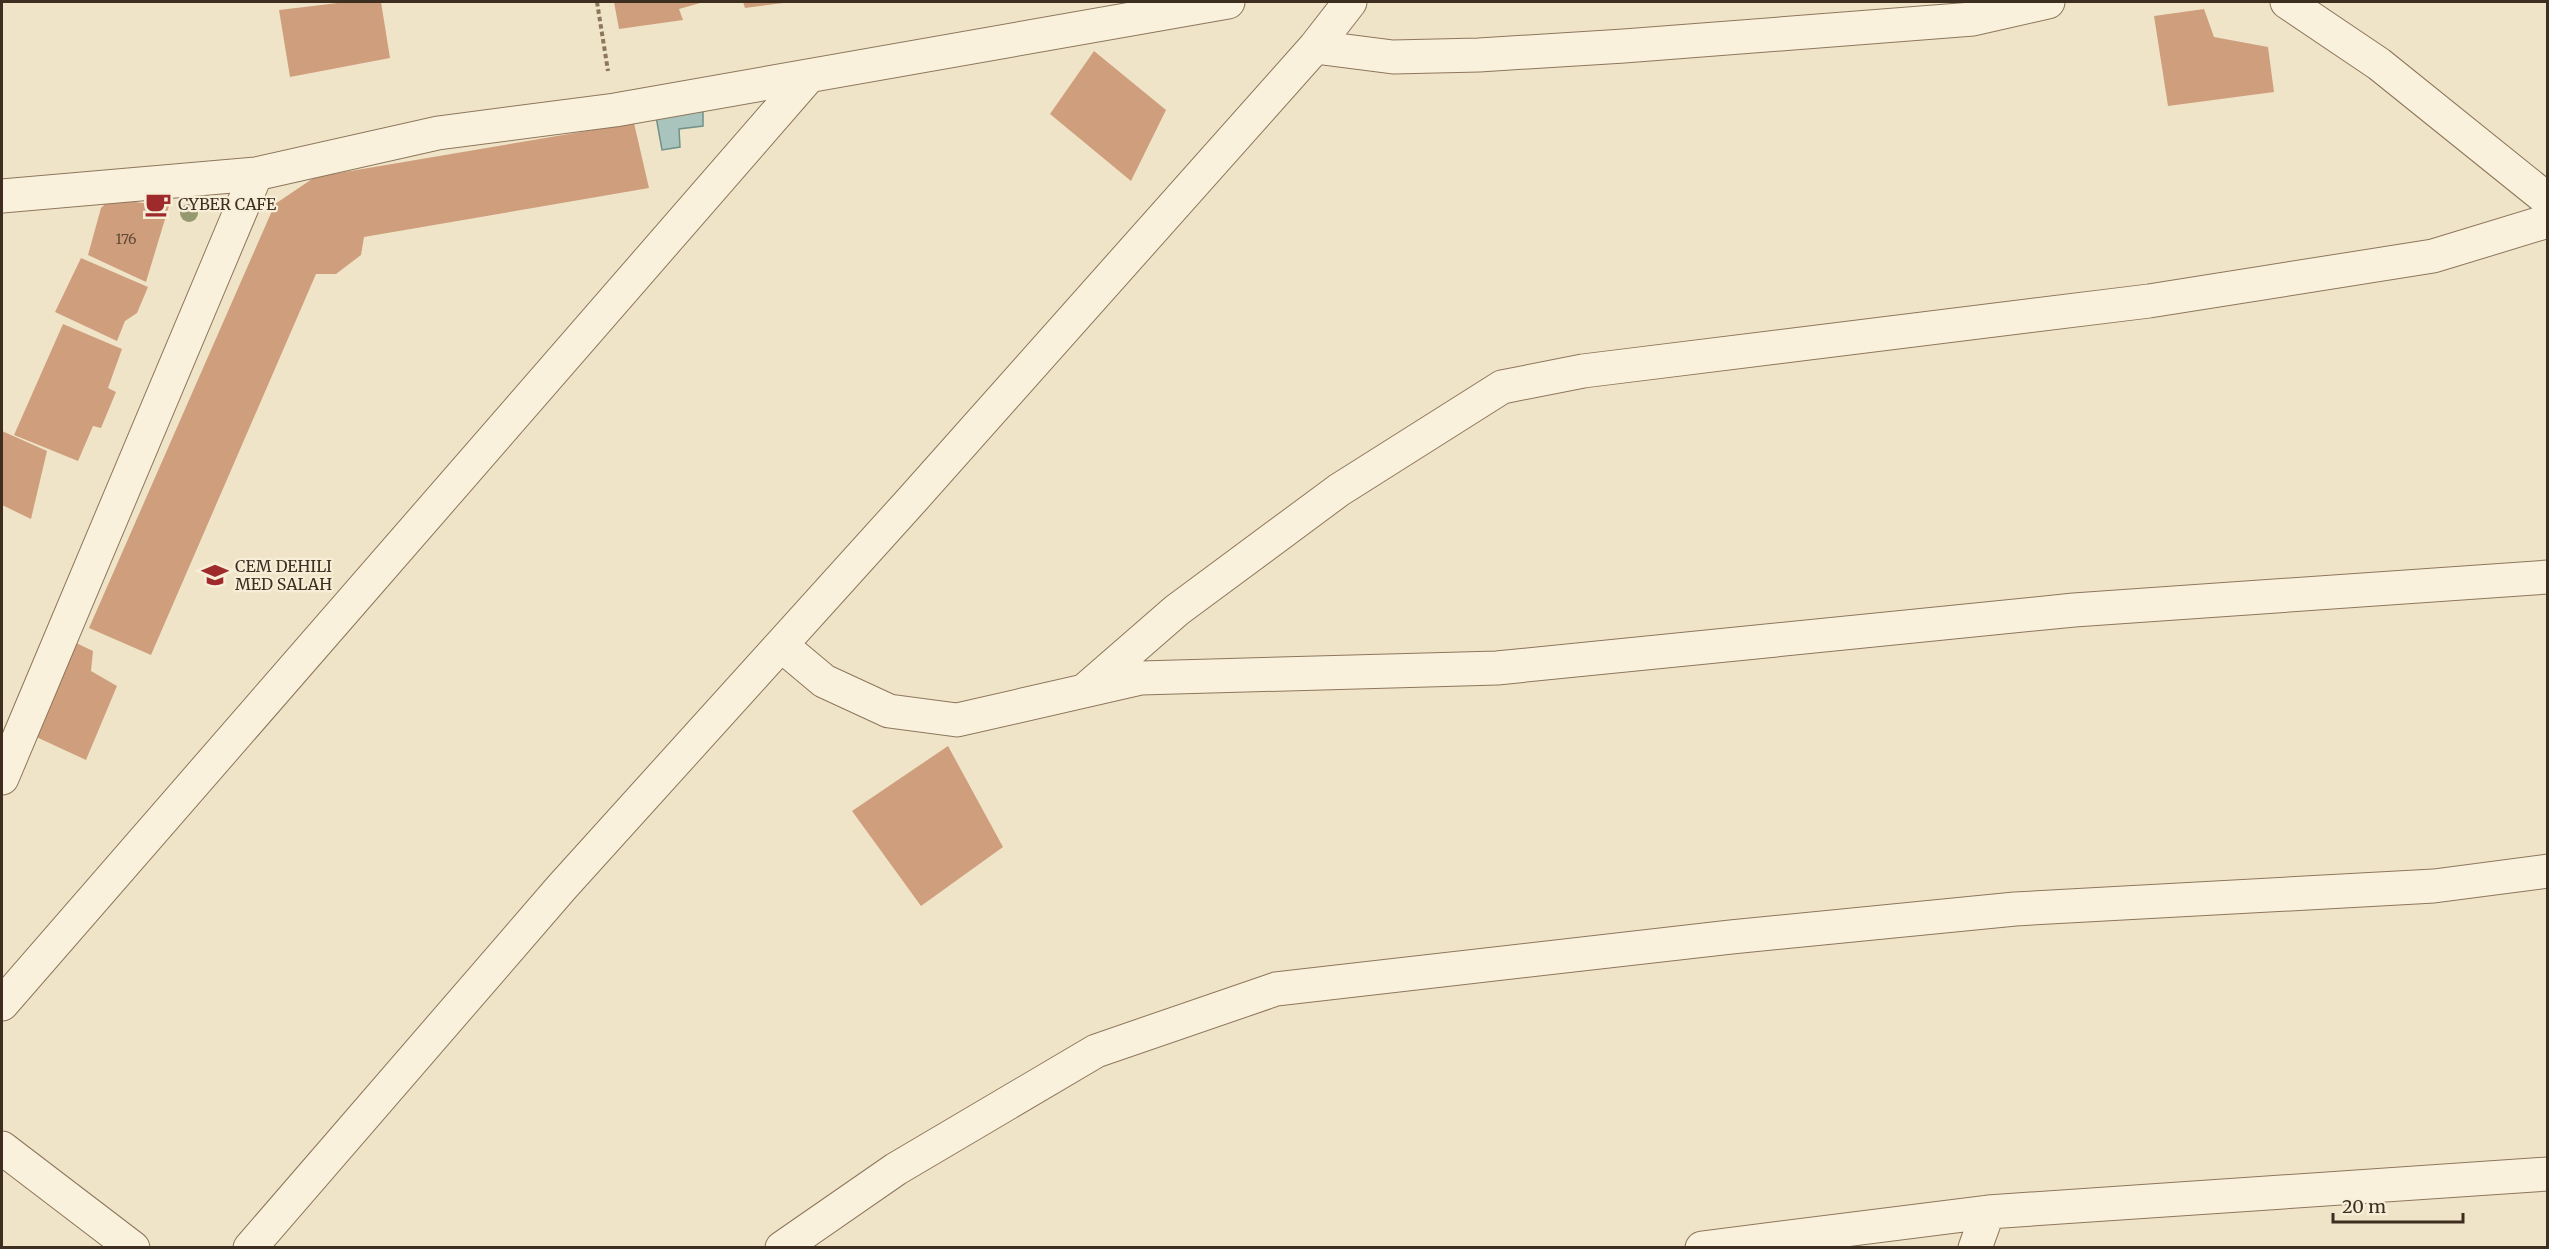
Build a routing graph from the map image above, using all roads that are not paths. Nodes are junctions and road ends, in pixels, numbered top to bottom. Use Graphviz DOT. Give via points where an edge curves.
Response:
graph roads {
  1 [pos="1228,2"];
  2 [pos="1350,2"];
  3 [pos="2048,2"];
  4 [pos="2287,2"];
  5 [pos="1315,47"];
  6 [pos="809,76"];
  7 [pos="256,174"];
  8 [pos="2,196"];
  9 [pos="2547,200"];
  10 [pos="2547,221"];
  11 [pos="2547,577"];
  12 [pos="781,645"];
  13 [pos="1083,692"];
  14 [pos="2,778"];
  15 [pos="2547,871"];
  16 [pos="2,1004"];
  17 [pos="2,1148"];
  18 [pos="2547,1174"];
  19 [pos="1988,1212"];
  20 [pos="133,1248"];
  21 [pos="250,1248"];
  22 [pos="782,1248"];
  23 [pos="1702,1248"];
  24 [pos="1975,1248"];
  1 -- 6 [label="street"];
  2 -- 5 [label="street"];
  3 -- 5 [label="street" via="1973,19 1612,47 1393,57"];
  4 -- 9 [label="street" via="2379,64"];
  5 -- 12 [label="street"];
  6 -- 7 [label="street" via="615,110 438,133"];
  6 -- 16 [label="street"];
  7 -- 8 [label="street"];
  7 -- 14 [label="street"];
  10 -- 13 [label="street" via="2421,258 2149,301 1583,371 1502,387 1339,490 1177,609"];
  11 -- 13 [label="street" via="2074,610 1497,668 1141,678"];
  12 -- 13 [label="street" via="824,681 889,711 957,720"];
  12 -- 21 [label="street" via="562,887"];
  15 -- 22 [label="street" via="2434,886 2015,909 1276,989 1096,1051 896,1169"];
  17 -- 20 [label="street"];
  18 -- 19 [label="street"];
  19 -- 23 [label="street"];
  19 -- 24 [label="street"];
}
